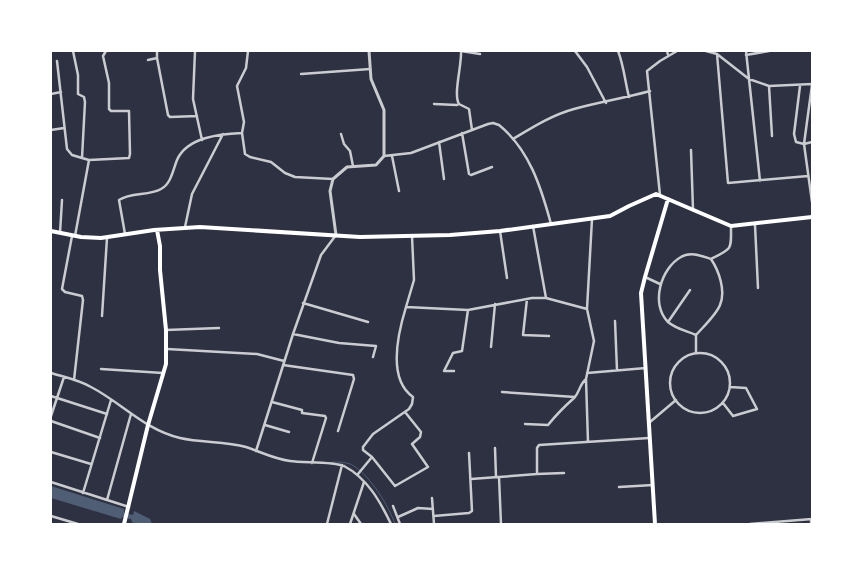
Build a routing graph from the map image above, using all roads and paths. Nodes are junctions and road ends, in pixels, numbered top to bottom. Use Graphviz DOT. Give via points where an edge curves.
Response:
graph roads {
  1 [pos="73,51"];
  2 [pos="106,51"];
  3 [pos="158,51"];
  4 [pos="195,51"];
  5 [pos="248,51"];
  6 [pos="369,51"];
  7 [pos="461,51"];
  8 [pos="575,51"];
  9 [pos="618,51"];
  10 [pos="667,51"];
  11 [pos="677,51"];
  12 [pos="706,51"];
  13 [pos="746,51"];
  14 [pos="769,51"];
  15 [pos="480,54"];
  16 [pos="717,54"];
  17 [pos="668,55"];
  18 [pos="746,55"];
  19 [pos="157,58"];
  20 [pos="148,60"];
  21 [pos="57,61"];
  22 [pos="370,69"];
  23 [pos="301,74"];
  24 [pos="749,79"];
  25 [pos="812,85"];
  26 [pos="769,86"];
  27 [pos="800,86"];
  28 [pos="650,91"];
  29 [pos="61,92"];
  30 [pos="51,94"];
  31 [pos="629,97"];
  32 [pos="606,103"];
  33 [pos="434,104"];
  34 [pos="459,104"];
  35 [pos="197,116"];
  36 [pos="64,128"];
  37 [pos="51,130"];
  38 [pos="472,130"];
  39 [pos="242,133"];
  40 [pos="462,133"];
  41 [pos="224,134"];
  42 [pos="341,134"];
  43 [pos="772,136"];
  44 [pos="513,139"];
  45 [pos="202,140"];
  46 [pos="439,142"];
  47 [pos="812,142"];
  48 [pos="804,144"];
  49 [pos="691,150"];
  50 [pos="384,156"];
  51 [pos="392,156"];
  52 [pos="82,158"];
  53 [pos="89,160"];
  54 [pos="353,166"];
  55 [pos="492,167"];
  56 [pos="808,176"];
  57 [pos="333,179"];
  58 [pos="444,179"];
  59 [pos="760,181"];
  60 [pos="811,189"];
  61 [pos="399,191"];
  62 [pos="660,195"];
  63 [pos="668,199"];
  64 [pos="62,200"];
  65 [pos="812,202"];
  66 [pos="693,210"];
  67 [pos="812,217"];
  68 [pos="592,219"];
  69 [pos="551,224"];
  70 [pos="755,224"];
  71 [pos="533,226"];
  72 [pos="731,226"];
  73 [pos="185,227"];
  74 [pos="157,230"];
  75 [pos="51,231"];
  76 [pos="500,231"];
  77 [pos="60,233"];
  78 [pos="125,235"];
  79 [pos="336,235"];
  80 [pos="74,236"];
  81 [pos="412,236"];
  82 [pos="107,238"];
  83 [pos="711,259"];
  84 [pos="645,276"];
  85 [pos="507,278"];
  86 [pos="660,284"];
  87 [pos="758,288"];
  88 [pos="690,290"];
  89 [pos="546,298"];
  90 [pos="527,299"];
  91 [pos="303,303"];
  92 [pos="495,304"];
  93 [pos="406,306"];
  94 [pos="468,310"];
  95 [pos="588,310"];
  96 [pos="102,316"];
  97 [pos="615,321"];
  98 [pos="368,322"];
  99 [pos="668,322"];
  100 [pos="219,328"];
  101 [pos="166,330"];
  102 [pos="293,334"];
  103 [pos="696,335"];
  104 [pos="550,336"];
  105 [pos="491,347"];
  106 [pos="166,349"];
  107 [pos="696,353"];
  108 [pos="373,357"];
  109 [pos="284,361"];
  110 [pos="283,365"];
  111 [pos="646,368"];
  112 [pos="101,370"];
  113 [pos="617,370"];
  114 [pos="454,371"];
  115 [pos="51,373"];
  116 [pos="164,373"];
  117 [pos="587,373"];
  118 [pos="64,377"];
  119 [pos="74,380"];
  120 [pos="586,380"];
  121 [pos="730,387"];
  122 [pos="502,392"];
  123 [pos="51,396"];
  124 [pos="575,397"];
  125 [pos="57,398"];
  126 [pos="111,400"];
  127 [pos="676,400"];
  128 [pos="272,402"];
  129 [pos="723,403"];
  130 [pos="405,412"];
  131 [pos="106,414"];
  132 [pos="131,414"];
  133 [pos="51,416"];
  134 [pos="51,421"];
  135 [pos="650,422"];
  136 [pos="525,424"];
  137 [pos="148,425"];
  138 [pos="265,425"];
  139 [pos="338,431"];
  140 [pos="289,432"];
  141 [pos="100,438"];
  142 [pos="650,438"];
  143 [pos="588,442"];
  144 [pos="495,448"];
  145 [pos="256,451"];
  146 [pos="51,452"];
  147 [pos="469,453"];
  148 [pos="372,457"];
  149 [pos="312,463"];
  150 [pos="91,464"];
  151 [pos="342,465"];
  152 [pos="564,473"];
  153 [pos="358,474"];
  154 [pos="537,474"];
  155 [pos="498,477"];
  156 [pos="471,479"];
  157 [pos="51,482"];
  158 [pos="364,482"];
  159 [pos="653,485"];
  160 [pos="619,487"];
  161 [pos="83,493"];
  162 [pos="432,498"];
  163 [pos="107,500"];
  164 [pos="128,506"];
  165 [pos="393,506"];
  166 [pos="433,509"];
  167 [pos="354,514"];
  168 [pos="51,516"];
  169 [pos="398,516"];
  170 [pos="434,516"];
  171 [pos="811,519"];
  172 [pos="125,522"];
  173 [pos="78,524"];
  174 [pos="327,524"];
  175 [pos="350,524"];
  176 [pos="361,524"];
  177 [pos="390,524"];
  178 [pos="400,524"];
  179 [pos="434,524"];
  180 [pos="501,524"];
  181 [pos="655,524"];
  182 [pos="750,524"];
  183 [pos="811,524"];
  1 -- 52 [label="street" via="78,75 78,94 84,97 85,102"];
  2 -- 53 [label="street" via="103,56 109,83 109,109 129,111 130,154 129,158"];
  3 -- 19 [label="street"];
  4 -- 35 [label="street" via="193,99"];
  5 -- 39 [label="street" via="246,68 237,86 244,122"];
  6 -- 22 [label="street"];
  7 -- 15 [label="street"];
  7 -- 34 [label="street" via="457,98"];
  8 -- 32 [label="street" via="587,67"];
  9 -- 31 [label="street"];
  10 -- 17 [label="street"];
  11 -- 17 [label="street"];
  12 -- 16 [label="street"];
  13 -- 18 [label="street"];
  14 -- 18 [label="street"];
  16 -- 24 [label="street"];
  16 -- 59 [label="street" via="728,183"];
  17 -- 28 [label="street" via="647,71"];
  18 -- 24 [label="street"];
  19 -- 20 [label="street"];
  19 -- 35 [label="street" via="168,115"];
  21 -- 29 [label="street"];
  22 -- 23 [label="street"];
  22 -- 50 [label="street" via="373,84 384,110"];
  24 -- 26 [label="street"];
  24 -- 59 [label="street"];
  25 -- 27 [label="street"];
  25 -- 48 [label="street"];
  26 -- 27 [label="street"];
  26 -- 43 [label="street"];
  27 -- 48 [label="street" via="794,134 796,142"];
  28 -- 31 [label="street"];
  28 -- 62 [label="street"];
  29 -- 30 [label="street"];
  29 -- 36 [label="street"];
  31 -- 32 [label="street"];
  32 -- 44 [label="street" via="574,109 555,116"];
  33 -- 34 [label="street"];
  34 -- 38 [label="street" via="469,109"];
  35 -- 45 [label="street"];
  36 -- 37 [label="street"];
  36 -- 52 [label="street" via="67,149 72,155"];
  38 -- 40 [label="street"];
  38 -- 44 [label="street" via="493,123 499,125"];
  39 -- 41 [label="street"];
  39 -- 57 [label="street" via="245,154 250,157 271,162 295,177"];
  40 -- 46 [label="street"];
  40 -- 55 [label="street" via="469,174"];
  41 -- 45 [label="street"];
  41 -- 73 [label="street" via="192,194"];
  42 -- 54 [label="street" via="344,144 350,151"];
  44 -- 69 [label="street" via="524,152 533,170"];
  45 -- 78 [label="street" via="185,148 177,160 170,180 161,190 119,200"];
  46 -- 51 [label="street" via="411,153"];
  46 -- 58 [label="street"];
  47 -- 48 [label="street"];
  48 -- 56 [label="street"];
  49 -- 66 [label="street"];
  50 -- 51 [label="street"];
  50 -- 54 [label="street" via="376,165"];
  51 -- 61 [label="street"];
  52 -- 53 [label="street"];
  53 -- 80 [label="street"];
  54 -- 57 [label="street" via="347,167"];
  56 -- 59 [label="street"];
  56 -- 60 [label="street"];
  57 -- 79 [label="street" via="330,191"];
  60 -- 65 [label="street"];
  62 -- 63 [label="main road"];
  62 -- 68 [label="main road" via="656,194 610,216"];
  63 -- 66 [label="main road"];
  63 -- 84 [label="main road"];
  64 -- 77 [label="street"];
  66 -- 72 [label="main road"];
  67 -- 70 [label="main road"];
  68 -- 69 [label="main road"];
  68 -- 95 [label="street"];
  69 -- 71 [label="main road"];
  70 -- 72 [label="main road"];
  70 -- 87 [label="street"];
  71 -- 76 [label="main road"];
  71 -- 89 [label="street"];
  72 -- 83 [label="street" via="731,247"];
  73 -- 74 [label="main road"];
  73 -- 79 [label="main road"];
  74 -- 78 [label="main road"];
  74 -- 101 [label="main road"];
  75 -- 77 [label="main road"];
  76 -- 81 [label="main road"];
  76 -- 85 [label="street"];
  77 -- 80 [label="main road"];
  78 -- 82 [label="main road"];
  79 -- 81 [label="main road" via="383,238"];
  79 -- 91 [label="street" via="321,255"];
  80 -- 82 [label="main road"];
  80 -- 119 [label="street" via="62,289 82,296 84,300"];
  81 -- 93 [label="street" via="414,280"];
  82 -- 96 [label="street"];
  83 -- 86 [label="street" via="694,254 682,256 671,265"];
  83 -- 103 [label="street" via="718,269 722,295 720,306"];
  84 -- 86 [label="street"];
  84 -- 111 [label="main road" via="641,294"];
  86 -- 99 [label="street" via="658,296 661,313"];
  88 -- 99 [label="street"];
  89 -- 90 [label="street"];
  89 -- 95 [label="street"];
  90 -- 92 [label="street"];
  90 -- 104 [label="street" via="523,335"];
  91 -- 98 [label="street"];
  91 -- 102 [label="street"];
  92 -- 94 [label="street"];
  92 -- 105 [label="street"];
  93 -- 94 [label="street"];
  93 -- 130 [label="street" via="398,330 397,366 405,391 413,397 412,404"];
  94 -- 114 [label="street" via="462,351 453,353 444,368"];
  95 -- 117 [label="street" via="594,341"];
  97 -- 113 [label="street"];
  99 -- 103 [label="street"];
  100 -- 101 [label="street"];
  101 -- 106 [label="main road"];
  102 -- 108 [label="street" via="338,343 376,346"];
  102 -- 109 [label="street"];
  103 -- 107 [label="street"];
  106 -- 109 [label="street" via="256,354"];
  106 -- 116 [label="main road"];
  107 -- 121 [label="street" via="711,355 721,362 728,371"];
  107 -- 127 [label="street" via="688,355 675,367 670,384"];
  109 -- 110 [label="street"];
  110 -- 128 [label="street"];
  110 -- 139 [label="street" via="353,375"];
  111 -- 113 [label="street"];
  111 -- 135 [label="main road"];
  112 -- 116 [label="street"];
  113 -- 117 [label="street"];
  115 -- 118 [label="street"];
  116 -- 137 [label="main road"];
  117 -- 120 [label="street"];
  118 -- 119 [label="street"];
  118 -- 125 [label="street"];
  119 -- 126 [label="street"];
  120 -- 124 [label="street" via="580,384"];
  120 -- 143 [label="street"];
  121 -- 129 [label="street"];
  121 -- 129 [label="street" via="746,388 757,410 733,416"];
  122 -- 124 [label="street"];
  123 -- 125 [label="street"];
  124 -- 136 [label="street" via="548,425"];
  125 -- 131 [label="street"];
  125 -- 133 [label="street"];
  126 -- 131 [label="street"];
  126 -- 132 [label="street"];
  127 -- 129 [label="street" via="687,410 702,413 710,412"];
  127 -- 135 [label="street"];
  128 -- 138 [label="street"];
  128 -- 149 [label="street" via="302,410 302,413 325,416"];
  130 -- 148 [label="street" via="373,434 362,447"];
  130 -- 148 [label="street" via="421,432 420,437 412,444 427,465 426,469 395,486"];
  131 -- 141 [label="street"];
  132 -- 137 [label="street"];
  132 -- 163 [label="street"];
  134 -- 141 [label="street"];
  135 -- 142 [label="main road"];
  137 -- 145 [label="street" via="180,438 220,442"];
  137 -- 164 [label="main road"];
  138 -- 140 [label="street"];
  138 -- 145 [label="street"];
  141 -- 150 [label="street"];
  142 -- 143 [label="street"];
  142 -- 159 [label="main road"];
  143 -- 154 [label="street" via="540,445 537,448"];
  144 -- 155 [label="street"];
  145 -- 149 [label="street" via="285,460"];
  146 -- 150 [label="street"];
  147 -- 156 [label="street"];
  148 -- 153 [label="street"];
  149 -- 151 [label="street"];
  150 -- 161 [label="street"];
  151 -- 153 [label="street"];
  151 -- 174 [label="street"];
  152 -- 154 [label="street"];
  153 -- 158 [label="street"];
  154 -- 155 [label="street"];
  155 -- 156 [label="street"];
  155 -- 180 [label="street"];
  156 -- 170 [label="street" via="472,511"];
  157 -- 161 [label="street"];
  158 -- 167 [label="street"];
  158 -- 177 [label="street" via="380,502"];
  159 -- 160 [label="street"];
  159 -- 181 [label="main road"];
  161 -- 163 [label="street"];
  162 -- 166 [label="street"];
  163 -- 164 [label="street"];
  164 -- 172 [label="main road"];
  165 -- 169 [label="street"];
  166 -- 169 [label="street" via="418,508"];
  166 -- 170 [label="street"];
  167 -- 175 [label="street"];
  167 -- 176 [label="street"];
  168 -- 173 [label="street"];
  169 -- 178 [label="street"];
  170 -- 179 [label="street"];
  171 -- 182 [label="street"];
  171 -- 183 [label="street"];
}
